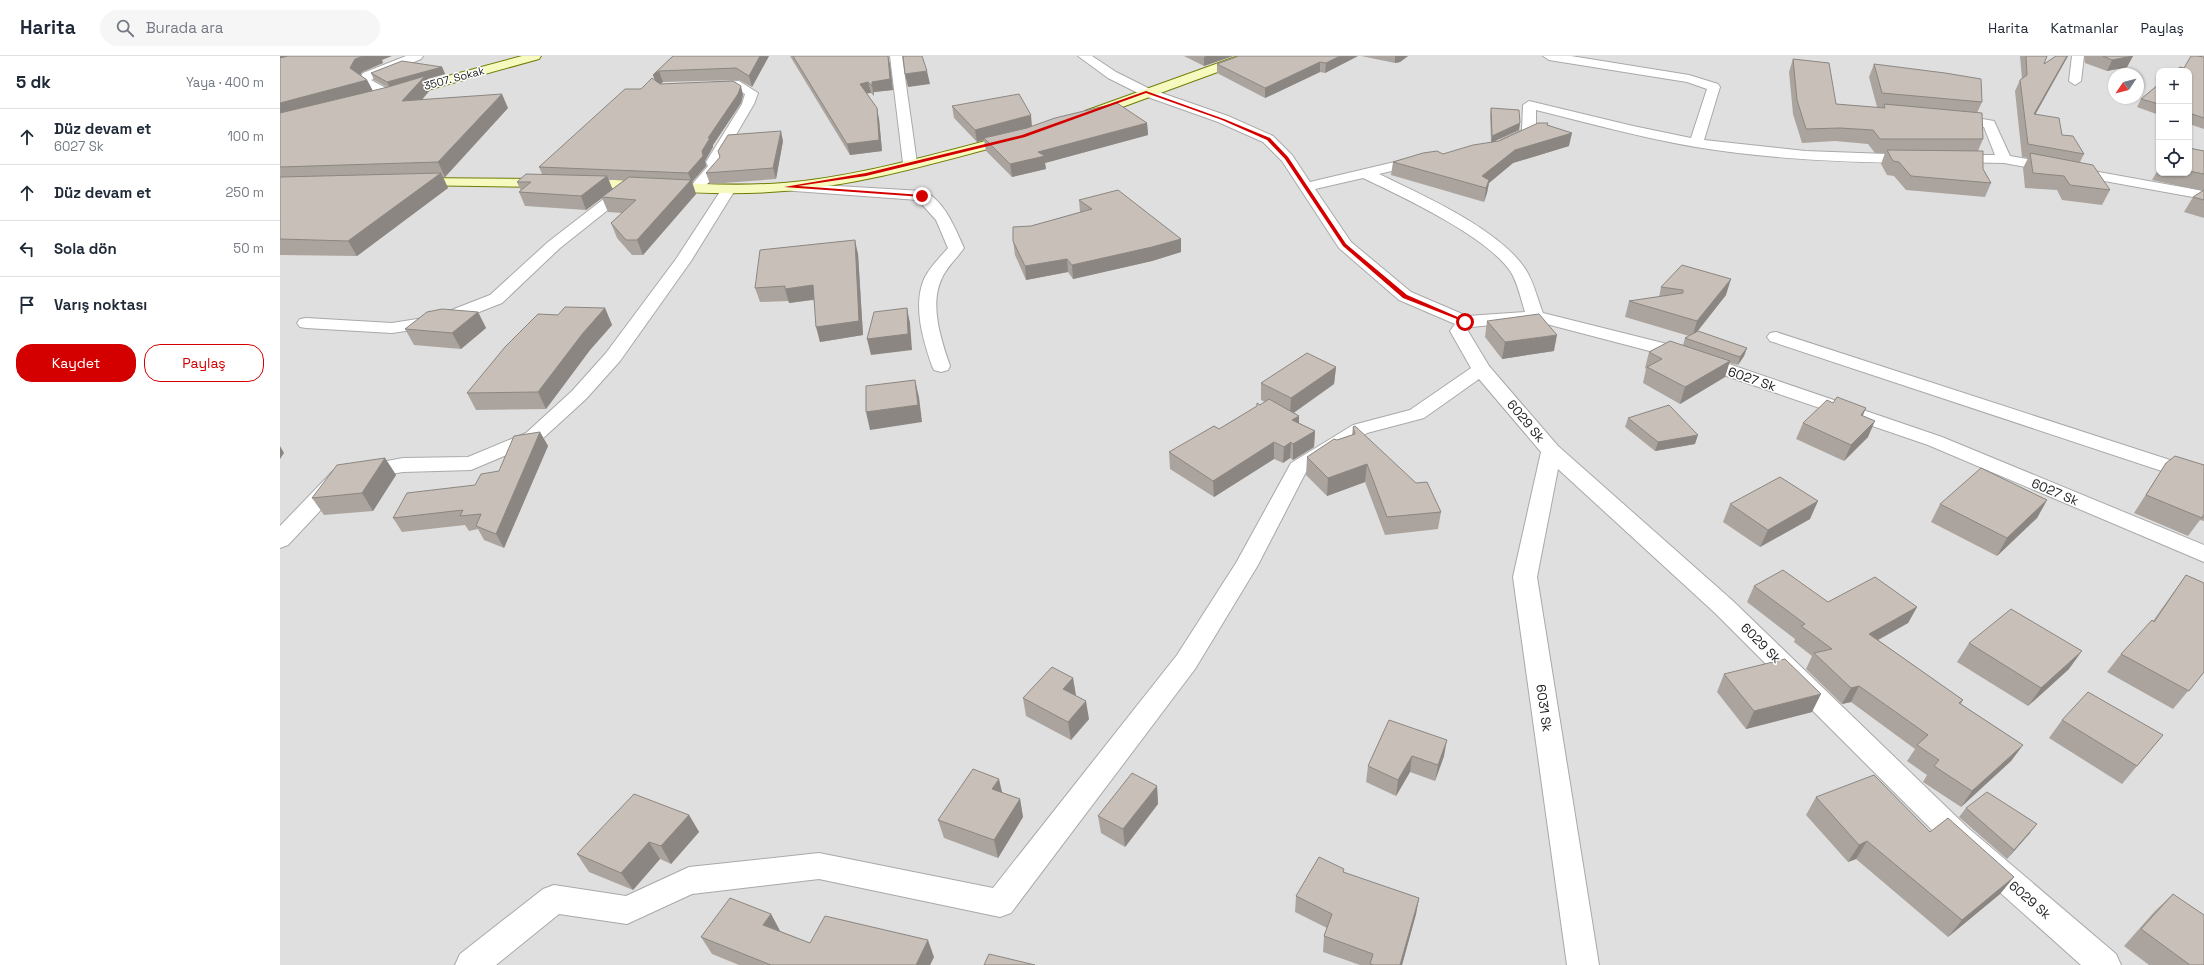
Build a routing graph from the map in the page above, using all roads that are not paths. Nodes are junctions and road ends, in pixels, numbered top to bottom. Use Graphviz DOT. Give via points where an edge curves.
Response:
graph roads {
  1 [pos="417,56"];
  2 [pos="535,56"];
  3 [pos="896,56"];
  4 [pos="1084,56"];
  5 [pos="1249,56"];
  6 [pos="1549,56"];
  7 [pos="2078,56"];
  8 [pos="2075,81"];
  9 [pos="694,87"];
  10 [pos="1146,92"];
  11 [pos="390,96"];
  12 [pos="376,100"];
  13 [pos="1080,117"];
  14 [pos="1942,117"];
  15 [pos="1023,136"];
  16 [pos="1696,143"];
  17 [pos="1492,150"];
  18 [pos="1437,158"];
  19 [pos="2004,159"];
  20 [pos="910,163"];
  21 [pos="1366,173"];
  22 [pos="403,182"];
  23 [pos="629,186"];
  24 [pos="786,187"];
  25 [pos="1307,187"];
  26 [pos="695,189"];
  27 [pos="728,190"];
  28 [pos="2204,195"];
  29 [pos="1535,316"];
  30 [pos="1465,322"];
  31 [pos="306,323"];
  32 [pos="1776,337"];
  33 [pos="941,366"];
  34 [pos="1481,369"];
  35 [pos="1552,451"];
  36 [pos="2204,478"];
  37 [pos="280,540"];
  38 [pos="2204,554"];
  39 [pos="471,965"];
  40 [pos="1583,965"];
  41 [pos="2105,965"];
  1 -- 11 [label="street" via="367,76 364,81"];
  2 -- 11 [label="street, 3507. Sokak"];
  3 -- 20 [label="street"];
  4 -- 10 [label="street, 6027 Sk"];
  5 -- 10 [label="street"];
  6 -- 16 [label="street" via="1689,79 1714,87"];
  7 -- 8 [label="street"];
  9 -- 26 [label="street" via="739,85 752,93 748,104 712,162 714,167"];
  10 -- 13 [label="street"];
  10 -- 25 [label="street, 6027 Sk" via="1223,119 1268,139 1287,158"];
  11 -- 12 [label="street, 3507. Sokak"];
  14 -- 19 [label="street" via="1989,124"];
  15 -- 20 [label="street"];
  16 -- 17 [label="street" via="1529,105 1529,132"];
  16 -- 19 [label="street" via="1844,158"];
  18 -- 21 [label="street"];
  19 -- 28 [label="street"];
  20 -- 24 [label="street" via="866,174"];
  21 -- 25 [label="street"];
  21 -- 29 [label="street" via="1422,202 1490,243 1518,271"];
  22 -- 23 [label="street"];
  23 -- 26 [label="street"];
  23 -- 31 [label="street" via="554,245 496,299 440,321 392,328"];
  24 -- 27 [label="street"];
  24 -- 33 [label="street" via="922,196 943,218 956,248 932,280 928,295 933,346"];
  25 -- 30 [label="street, 6027 Sk" via="1344,244 1405,296"];
  26 -- 27 [label="street"];
  27 -- 37 [label="street" via="683,261 613,357 579,395 533,437 471,463 403,465 340,476"];
  29 -- 30 [label="street, 6027 Sk"];
  29 -- 38 [label="street, 6027 Sk" via="1672,351 1935,441"];
  30 -- 34 [label="street, 6029 Sk" via="1459,331"];
  32 -- 36 [label="street"];
  34 -- 35 [label="street, 6029 Sk"];
  34 -- 39 [label="street" via="1417,414 1360,429 1298,468 1246,565 1186,662 1000,903 819,866 689,881 627,910 554,899"];
  35 -- 40 [label="street, 6031 Sk" via="1525,577"];
  35 -- 41 [label="street, 6029 Sk" via="1724,608 1957,836"];
}
